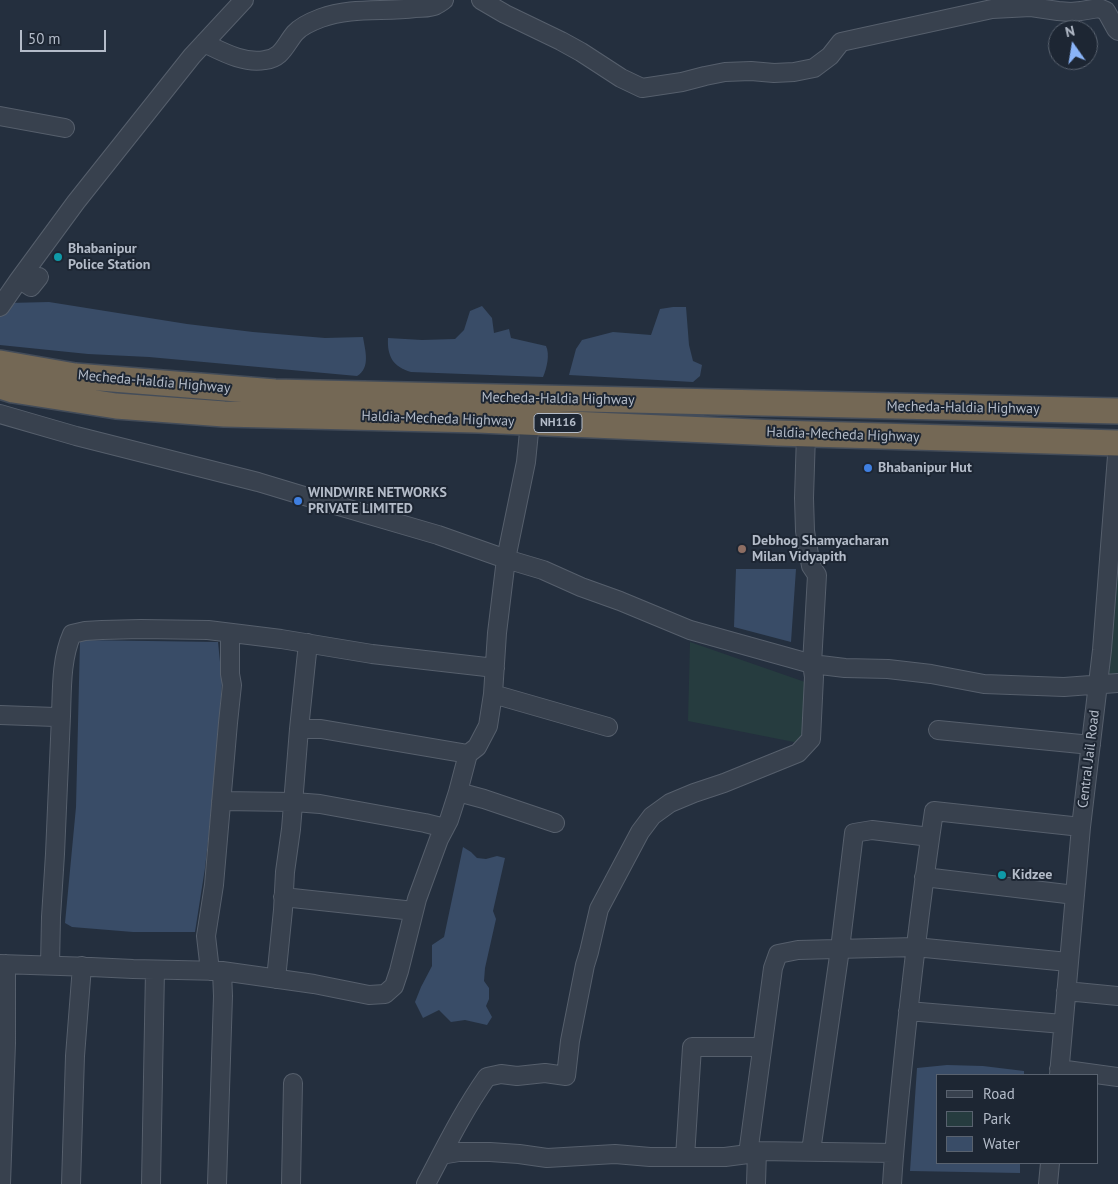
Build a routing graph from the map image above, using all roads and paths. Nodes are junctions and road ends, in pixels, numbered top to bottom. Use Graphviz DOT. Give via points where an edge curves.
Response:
graph roads {
  1 [pos="244,0"];
  2 [pos="444,0"];
  3 [pos="481,0"];
  4 [pos="1118,31"];
  5 [pos="204,43"];
  6 [pos="0,116"];
  7 [pos="65,128"];
  8 [pos="39,277"];
  9 [pos="18,281"];
  10 [pos="0,307"];
  11 [pos="0,363"];
  12 [pos="0,386"];
  13 [pos="1118,411"];
  14 [pos="0,414"];
  15 [pos="530,422"];
  16 [pos="806,434"];
  17 [pos="1118,442"];
  18 [pos="506,559"];
  19 [pos="230,633"];
  20 [pos="308,643"];
  21 [pos="812,664"];
  22 [pos="494,668"];
  23 [pos="1118,683"];
  24 [pos="1098,684"];
  25 [pos="493,694"];
  26 [pos="0,715"];
  27 [pos="61,716"];
  28 [pos="608,727"];
  29 [pos="299,729"];
  30 [pos="938,730"];
  31 [pos="1091,745"];
  32 [pos="468,754"];
  33 [pos="458,792"];
  34 [pos="221,801"];
  35 [pos="294,802"];
  36 [pos="555,823"];
  37 [pos="1081,827"];
  38 [pos="445,828"];
  39 [pos="930,836"];
  40 [pos="924,877"];
  41 [pos="1075,895"];
  42 [pos="283,897"];
  43 [pos="414,911"];
  44 [pos="916,947"];
  45 [pos="840,949"];
  46 [pos="1068,962"];
  47 [pos="3,964"];
  48 [pos="50,965"];
  49 [pos="82,966"];
  50 [pos="155,970"];
  51 [pos="216,971"];
  52 [pos="276,979"];
  53 [pos="1066,990"];
  54 [pos="1118,996"];
  55 [pos="908,1011"];
  56 [pos="1063,1024"];
  57 [pos="762,1047"];
  58 [pos="1059,1072"];
  59 [pos="1088,1074"];
  60 [pos="1098,1075"];
  61 [pos="1118,1076"];
  62 [pos="293,1083"];
  63 [pos="812,1151"];
  64 [pos="752,1152"];
  65 [pos="894,1152"];
  66 [pos="441,1154"];
  67 [pos="685,1158"];
  68 [pos="1050,1164"];
  69 [pos="1,1184"];
  70 [pos="71,1184"];
  71 [pos="151,1184"];
  72 [pos="216,1184"];
  73 [pos="291,1184"];
  74 [pos="426,1184"];
  75 [pos="756,1184"];
  76 [pos="892,1184"];
  77 [pos="1048,1184"];
  1 -- 5 [label="street"];
  2 -- 5 [label="street" via="434,6 342,12 321,18 296,32 281,54 264,61 231,56"];
  3 -- 4 [label="street" via="562,41 642,88 725,72 774,73 814,68 841,42 992,9 1031,7 1071,12 1099,8 1106,12"];
  5 -- 9 [label="street" via="76,202"];
  6 -- 7 [label="street"];
  8 -- 9 [label="street" via="31,287 22,280"];
  9 -- 10 [label="street"];
  11 -- 13 [label="highway, Mecheda-Haldia Highway / NH116" via="75,376 275,392"];
  12 -- 15 [label="highway, Haldia-Mecheda Highway / NH116" via="116,406 224,414"];
  14 -- 18 [label="street" via="258,482 438,535"];
  15 -- 16 [label="highway, Haldia-Mecheda Highway / NH116"];
  15 -- 18 [label="street" via="526,462"];
  16 -- 17 [label="highway, Haldia-Mecheda Highway / NH116"];
  16 -- 21 [label="street" via="806,532 811,566 817,575"];
  17 -- 24 [label="street, Central Jail Road"];
  18 -- 21 [label="street" via="543,570 690,630"];
  18 -- 22 [label="street"];
  19 -- 20 [label="street"];
  19 -- 27 [label="street" via="141,629 72,634 67,645"];
  19 -- 34 [label="street" via="232,685"];
  20 -- 22 [label="street"];
  20 -- 29 [label="street"];
  21 -- 24 [label="street" via="888,669 984,684 1064,687"];
  21 -- 66 [label="street" via="811,739 798,753 670,803 652,816 640,832 599,909 585,965 566,1076 501,1074 487,1077"];
  22 -- 25 [label="street"];
  23 -- 24 [label="street"];
  24 -- 31 [label="street, Central Jail Road"];
  25 -- 28 [label="street"];
  25 -- 32 [label="street" via="488,726 477,747"];
  26 -- 27 [label="street"];
  27 -- 48 [label="street"];
  29 -- 32 [label="street" via="321,729"];
  29 -- 35 [label="street"];
  30 -- 31 [label="street"];
  31 -- 37 [label="street, Central Jail Road"];
  32 -- 33 [label="street"];
  33 -- 36 [label="street"];
  33 -- 38 [label="street"];
  34 -- 35 [label="street"];
  34 -- 51 [label="street" via="206,936"];
  35 -- 38 [label="street"];
  35 -- 42 [label="street"];
  37 -- 39 [label="street" via="934,811"];
  37 -- 41 [label="street, Central Jail Road"];
  38 -- 43 [label="street"];
  39 -- 40 [label="street"];
  39 -- 45 [label="street" via="872,830 854,833"];
  40 -- 41 [label="street"];
  40 -- 44 [label="street"];
  41 -- 46 [label="street, Central Jail Road"];
  42 -- 43 [label="street"];
  42 -- 52 [label="street"];
  43 -- 52 [label="street" via="394,986 385,994 369,995"];
  44 -- 45 [label="street"];
  44 -- 46 [label="street"];
  44 -- 55 [label="street"];
  45 -- 57 [label="street" via="778,954 773,968"];
  45 -- 63 [label="street"];
  46 -- 53 [label="street, Central Jail Road"];
  47 -- 48 [label="street"];
  47 -- 69 [label="street" via="6,1043"];
  48 -- 49 [label="street"];
  49 -- 50 [label="street"];
  49 -- 70 [label="street"];
  50 -- 51 [label="street"];
  50 -- 71 [label="street"];
  51 -- 52 [label="street"];
  51 -- 72 [label="street" via="223,996"];
  53 -- 54 [label="street"];
  53 -- 56 [label="street, Central Jail Road"];
  55 -- 56 [label="street"];
  55 -- 65 [label="street"];
  56 -- 58 [label="street, Central Jail Road"];
  57 -- 64 [label="street"];
  57 -- 67 [label="street" via="692,1047"];
  58 -- 59 [label="street"];
  60 -- 61 [label="street"];
  62 -- 73 [label="street"];
  63 -- 64 [label="street"];
  63 -- 65 [label="street"];
  64 -- 67 [label="street" via="726,1157"];
  64 -- 75 [label="street"];
  65 -- 76 [label="street"];
  66 -- 67 [label="street" via="490,1152 547,1158 615,1154"];
  66 -- 74 [label="street"];
  68 -- 77 [label="street"];
}
